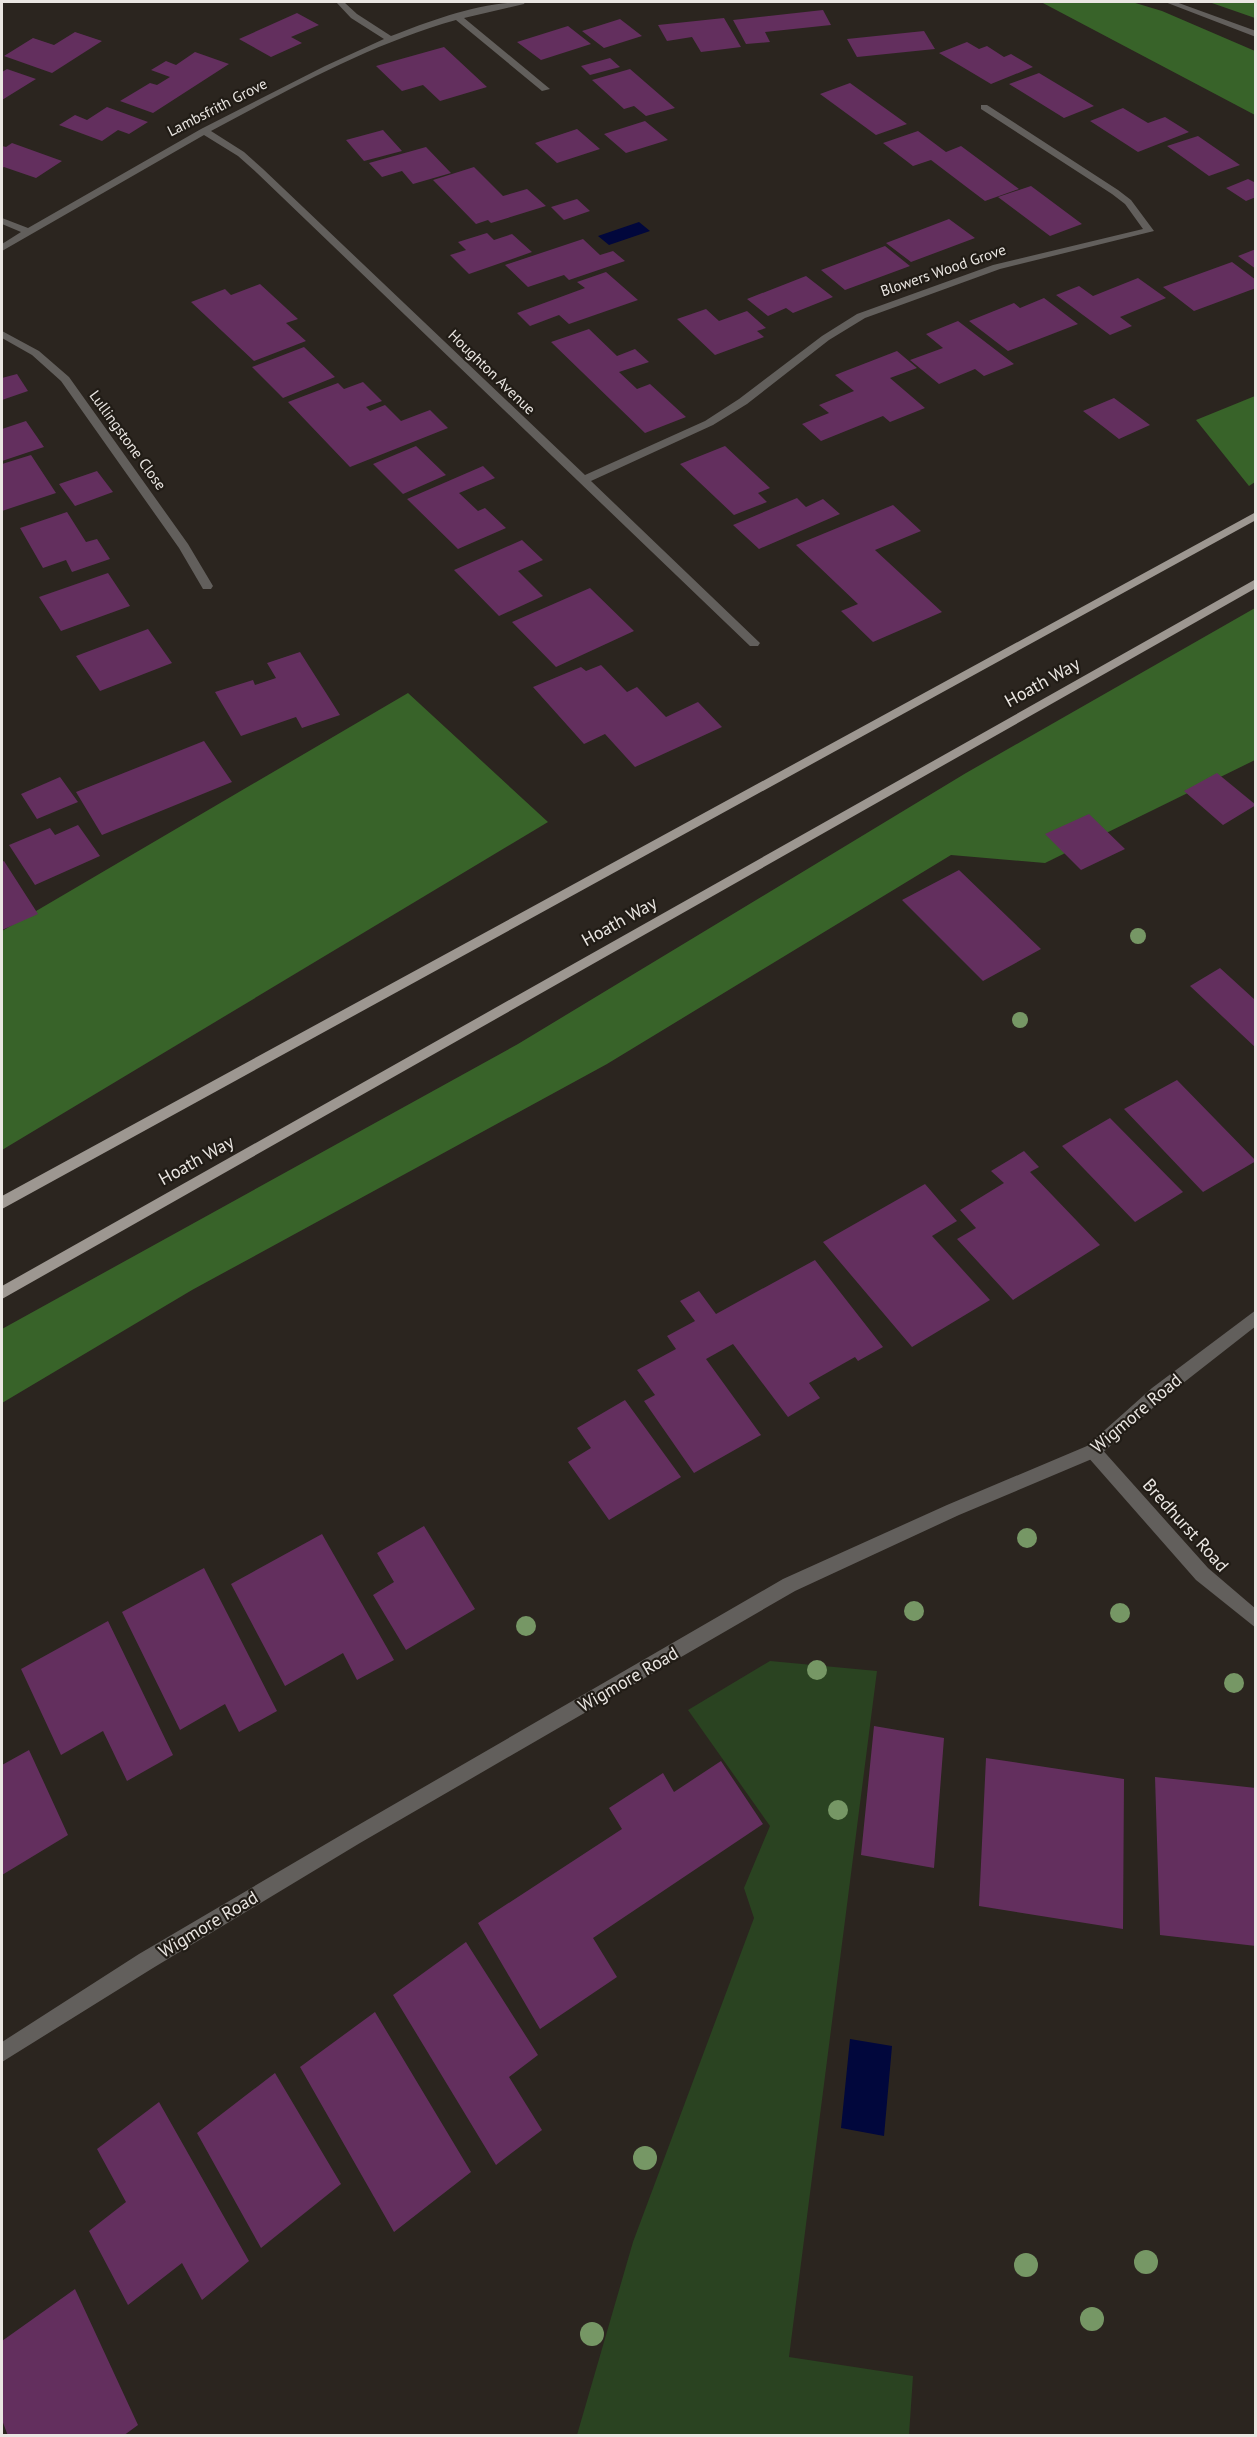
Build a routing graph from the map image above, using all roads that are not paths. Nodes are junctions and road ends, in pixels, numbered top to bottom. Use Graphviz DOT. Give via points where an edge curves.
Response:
graph roads {
  1 [pos="340,2"];
  2 [pos="521,2"];
  3 [pos="1168,2"];
  4 [pos="458,17"];
  5 [pos="1256,34"];
  6 [pos="391,40"];
  7 [pos="545,89"];
  8 [pos="984,107"];
  9 [pos="204,131"];
  10 [pos="2,221"];
  11 [pos="28,231"];
  12 [pos="2,248"];
  13 [pos="2,334"];
  14 [pos="584,480"];
  15 [pos="1256,515"];
  16 [pos="1256,583"];
  17 [pos="207,586"];
  18 [pos="754,643"];
  19 [pos="2,1203"];
  20 [pos="2,1293"];
  21 [pos="1256,1317"];
  22 [pos="1093,1451"];
  23 [pos="1256,1620"];
  24 [pos="2,2053"];
  1 -- 6 [label="street"];
  2 -- 4 [label="street, Lambsfrith Grove"];
  3 -- 5 [label="street"];
  4 -- 6 [label="street, Lambsfrith Grove"];
  4 -- 7 [label="street"];
  6 -- 9 [label="street, Lambsfrith Grove" via="316,73"];
  8 -- 14 [label="street, Blowers Wood Grove" via="1115,192 1128,202 1149,231 997,267 871,311 841,326 725,414"];
  9 -- 11 [label="street, Lambsfrith Grove"];
  9 -- 14 [label="street, Houghton Avenue" via="260,171"];
  10 -- 11 [label="street"];
  11 -- 12 [label="street, Lambsfrith Grove"];
  13 -- 17 [label="street, Lullingstone Close" via="51,363 65,379 184,547"];
  14 -- 18 [label="street, Houghton Avenue"];
  15 -- 19 [label="main road"];
  16 -- 20 [label="main road, Hoath Way"];
  21 -- 22 [label="street, Wigmore Road" via="1158,1393"];
  22 -- 23 [label="street, Bredhurst Road" via="1202,1574"];
  22 -- 24 [label="street, Wigmore Road" via="789,1586 354,1837 146,1961"];
}
